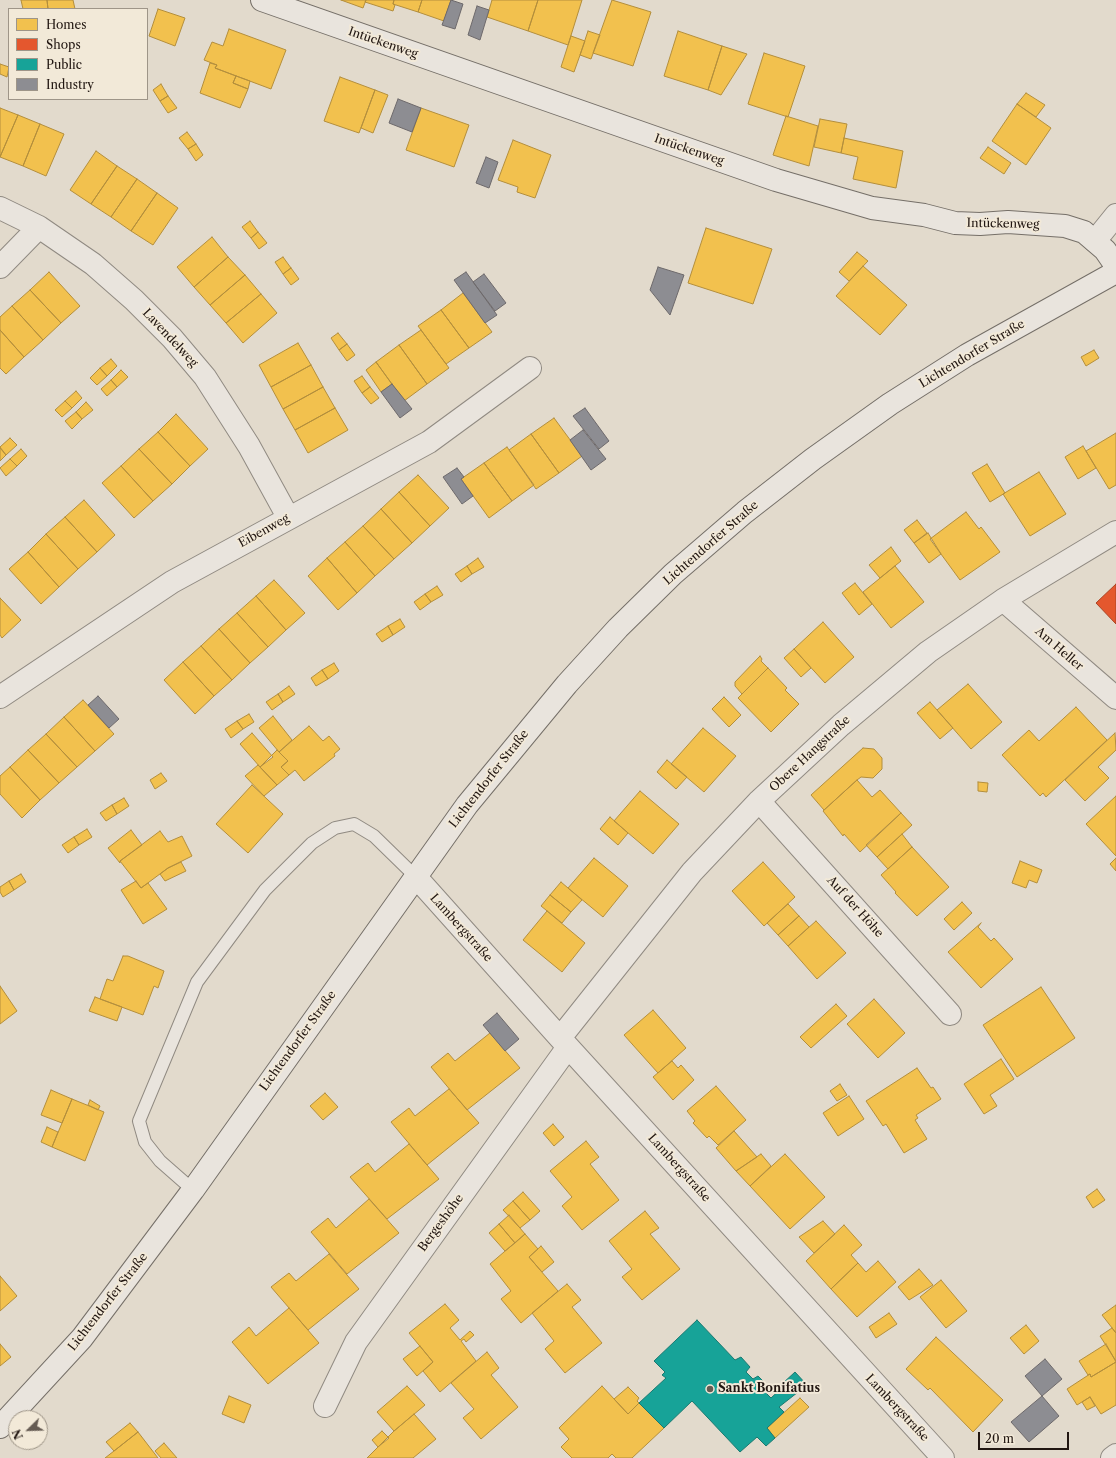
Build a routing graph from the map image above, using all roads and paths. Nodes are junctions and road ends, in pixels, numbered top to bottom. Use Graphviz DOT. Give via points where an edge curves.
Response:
graph roads {
  1 [pos="262,0"];
  2 [pos="0,208"];
  3 [pos="1116,215"];
  4 [pos="39,227"];
  5 [pos="1096,242"];
  6 [pos="1116,266"];
  7 [pos="0,267"];
  8 [pos="1116,272"];
  9 [pos="530,368"];
  10 [pos="288,517"];
  11 [pos="1116,532"];
  12 [pos="1003,600"];
  13 [pos="0,697"];
  14 [pos="1116,698"];
  15 [pos="760,801"];
  16 [pos="416,877"];
  17 [pos="950,1014"];
  18 [pos="564,1043"];
  19 [pos="193,1190"];
  20 [pos="325,1406"];
  21 [pos="0,1427"];
  22 [pos="1116,1455"];
  23 [pos="943,1458"];
  24 [pos="1112,1458"];
  1 -- 5 [label="street, Intückenweg" via="776,180 872,208 924,215 955,223 1008,222 1065,226 1084,232"];
  2 -- 4 [label="street, Lavendelweg"];
  3 -- 5 [label="street"];
  4 -- 7 [label="street"];
  4 -- 10 [label="street, Lavendelweg" via="93,264 172,338 205,377"];
  5 -- 6 [label="street, Intückenweg"];
  8 -- 16 [label="street, Lichtendorfer Straße" via="917,386 813,459 745,512 673,574 618,628 567,684 467,805"];
  9 -- 10 [label="street, Eibenweg" via="429,442"];
  10 -- 13 [label="street, Eibenweg" via="172,582"];
  11 -- 12 [label="street, Obere Hangstraße"];
  12 -- 14 [label="street, Am Heller"];
  12 -- 15 [label="street, Obere Hangstraße" via="928,652 841,725"];
  15 -- 17 [label="street, Auf der Höhe"];
  15 -- 18 [label="street, Obere Hangstraße" via="692,872"];
  16 -- 18 [label="street, Lambergstraße"];
  16 -- 19 [label="street, Lichtendorfer Straße"];
  16 -- 19 [label="lane" via="374,836 354,824 335,828 312,843 265,890 197,982 139,1121 145,1142 160,1161"];
  18 -- 20 [label="street, Bergeshöhe" via="356,1342"];
  18 -- 23 [label="street, Lambergstraße"];
  19 -- 21 [label="street, Lichtendorfer Straße" via="82,1338"];
  22 -- 24 [label="street"];
}
